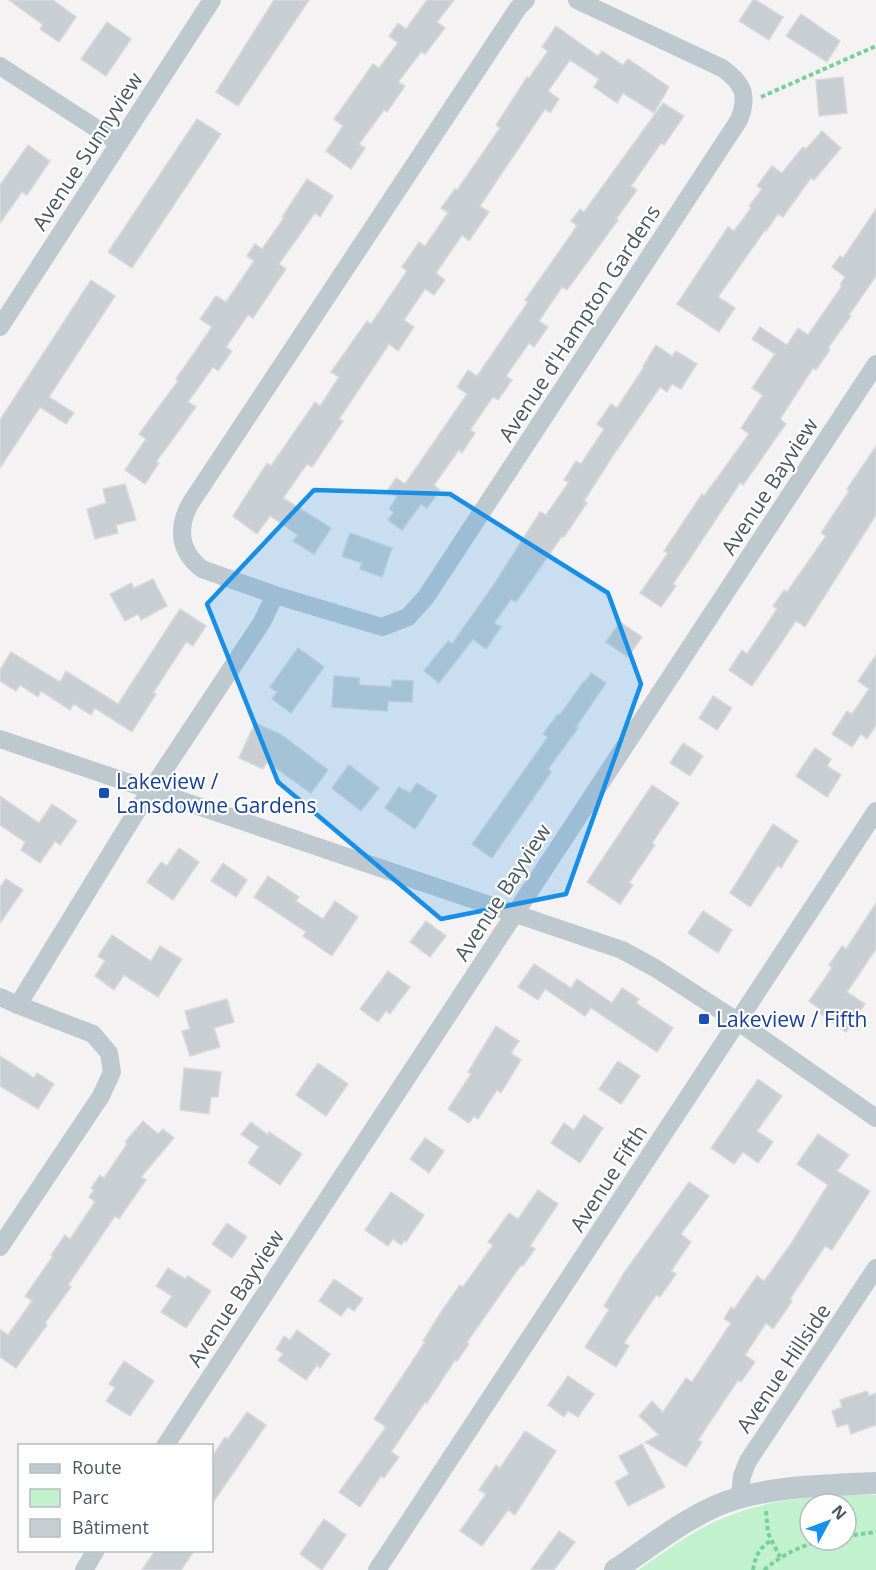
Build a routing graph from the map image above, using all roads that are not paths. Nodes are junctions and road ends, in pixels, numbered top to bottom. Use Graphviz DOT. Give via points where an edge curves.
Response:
graph roads {
  1 [pos="212,0"];
  2 [pos="526,0"];
  3 [pos="577,0"];
  4 [pos="0,66"];
  5 [pos="119,143"];
  6 [pos="0,327"];
  7 [pos="876,363"];
  8 [pos="276,595"];
  9 [pos="0,739"];
  10 [pos="150,790"];
  11 [pos="876,811"];
  12 [pos="515,913"];
  13 [pos="0,997"];
  14 [pos="18,1005"];
  15 [pos="737,1021"];
  16 [pos="876,1118"];
  17 [pos="0,1247"];
  18 [pos="876,1268"];
  19 [pos="166,1444"];
  20 [pos="876,1483"];
  21 [pos="740,1497"];
  22 [pos="95,1552"];
  23 [pos="84,1570"];
  24 [pos="377,1570"];
  25 [pos="615,1570"];
  1 -- 5 [label="street, Avenue Sunnyview"];
  2 -- 8 [label="street, Avenue d'Hampton Gardens" via="185,514 181,535 194,563 216,576"];
  3 -- 8 [label="street, Avenue d'Hampton Gardens" via="722,68 743,90 745,100 739,120 417,609 399,622 382,627"];
  4 -- 5 [label="street"];
  5 -- 6 [label="street, Avenue Sunnyview"];
  7 -- 12 [label="street, Avenue Bayview"];
  8 -- 10 [label="street"];
  9 -- 10 [label="street"];
  10 -- 12 [label="street"];
  10 -- 14 [label="street"];
  11 -- 15 [label="street, Avenue Fifth"];
  12 -- 15 [label="street" via="639,958"];
  12 -- 19 [label="street, Avenue Bayview"];
  13 -- 14 [label="street"];
  14 -- 17 [label="street" via="93,1034 109,1053 112,1072 101,1096"];
  15 -- 16 [label="street"];
  15 -- 24 [label="street, Avenue Fifth"];
  18 -- 21 [label="street, Avenue Hillside" via="748,1461"];
  20 -- 21 [label="street"];
  21 -- 25 [label="street" via="689,1520"];
  22 -- 23 [label="street"];
}
